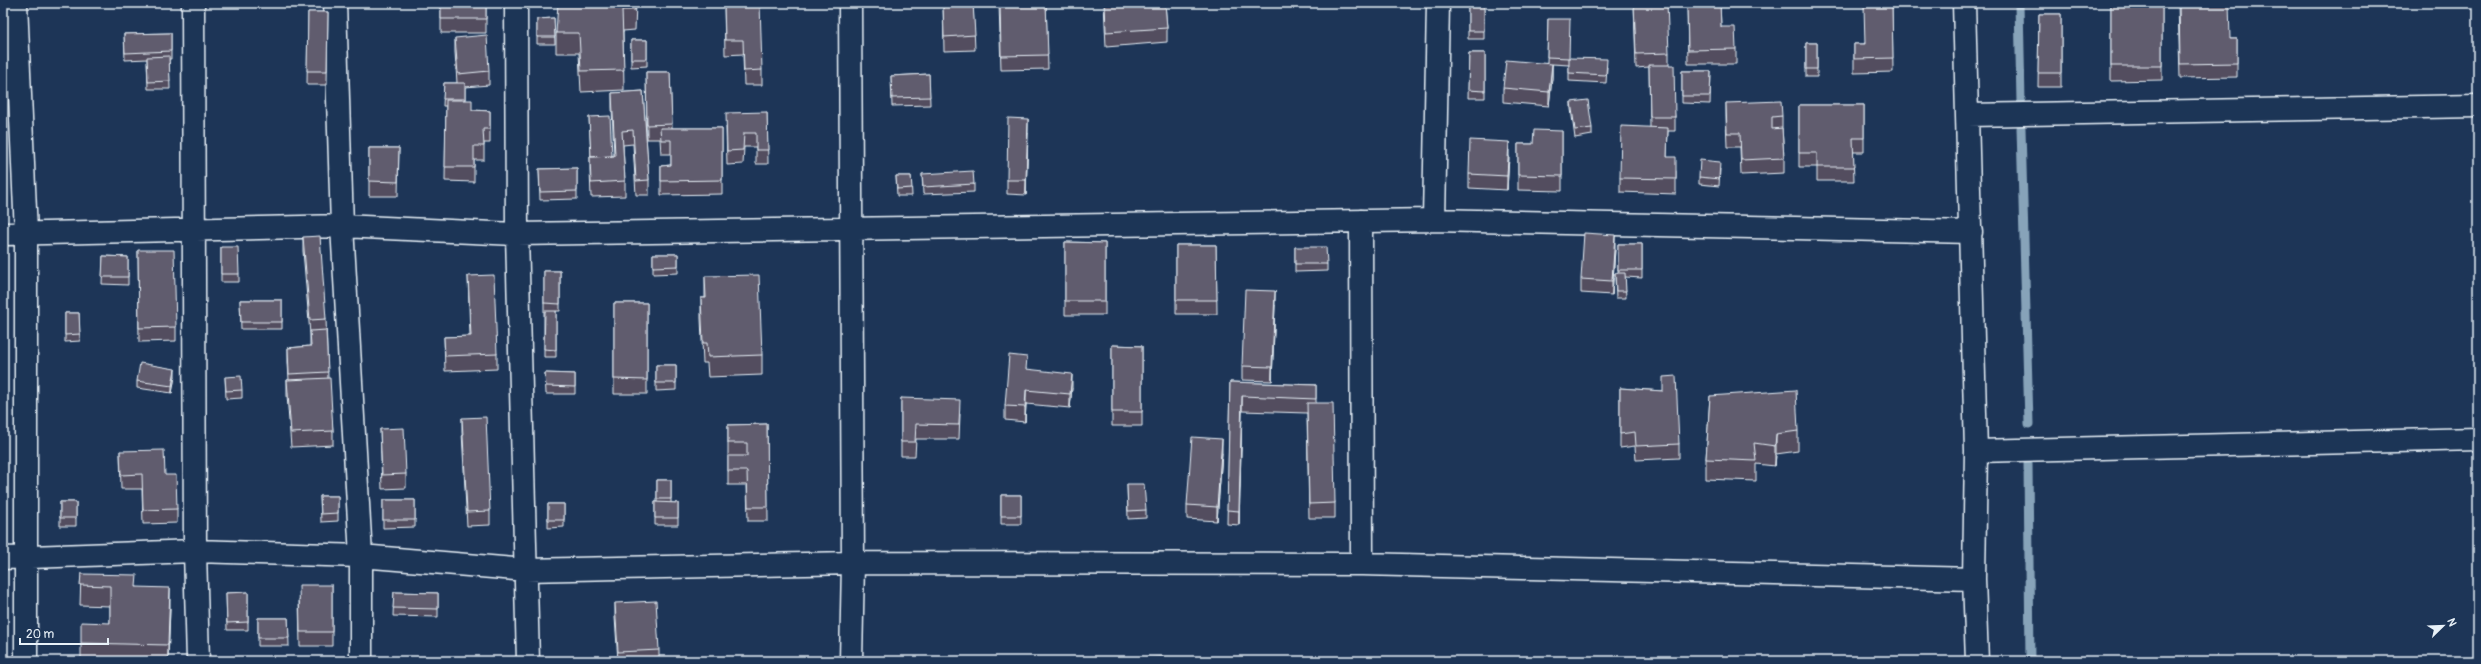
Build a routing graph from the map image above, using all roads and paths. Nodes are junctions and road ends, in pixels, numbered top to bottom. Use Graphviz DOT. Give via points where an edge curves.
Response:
graph roads {
  1 [pos="16,3"];
  2 [pos="194,3"];
  3 [pos="335,3"];
  4 [pos="516,3"];
  5 [pos="850,3"];
  6 [pos="1438,3"];
  7 [pos="1964,3"];
  8 [pos="2478,106"];
  9 [pos="1968,115"];
  10 [pos="1434,220"];
  11 [pos="1361,221"];
  12 [pos="342,226"];
  13 [pos="852,228"];
  14 [pos="195,230"];
  15 [pos="1971,232"];
  16 [pos="26,233"];
  17 [pos="3,234"];
  18 [pos="517,234"];
  19 [pos="2478,439"];
  20 [pos="1976,451"];
  21 [pos="195,551"];
  22 [pos="361,556"];
  23 [pos="3,558"];
  24 [pos="28,559"];
  25 [pos="853,563"];
  26 [pos="1362,564"];
  27 [pos="526,570"];
  28 [pos="1974,579"];
  29 [pos="26,661"];
  30 [pos="198,661"];
  31 [pos="361,661"];
  32 [pos="528,661"];
  33 [pos="851,661"];
  34 [pos="1977,661"];
  1 -- 16 [label="street"];
  2 -- 14 [label="street"];
  3 -- 12 [label="street"];
  4 -- 18 [label="street"];
  5 -- 13 [label="street"];
  6 -- 10 [label="street"];
  7 -- 9 [label="street"];
  8 -- 9 [label="street"];
  9 -- 15 [label="street"];
  10 -- 11 [label="street"];
  10 -- 15 [label="street"];
  11 -- 13 [label="street"];
  11 -- 26 [label="street"];
  12 -- 14 [label="street"];
  12 -- 18 [label="street"];
  12 -- 22 [label="street"];
  13 -- 18 [label="street"];
  13 -- 25 [label="street"];
  14 -- 16 [label="street"];
  14 -- 21 [label="street"];
  15 -- 20 [label="street"];
  16 -- 17 [label="street"];
  16 -- 24 [label="street"];
  18 -- 27 [label="street"];
  19 -- 20 [label="street"];
  20 -- 28 [label="street"];
  21 -- 22 [label="street"];
  21 -- 24 [label="street"];
  21 -- 30 [label="street"];
  22 -- 27 [label="street"];
  22 -- 31 [label="street"];
  23 -- 24 [label="street"];
  24 -- 29 [label="street"];
  25 -- 26 [label="street"];
  25 -- 27 [label="street"];
  25 -- 33 [label="street"];
  26 -- 28 [label="street"];
  27 -- 32 [label="street"];
  28 -- 34 [label="street"];
}
